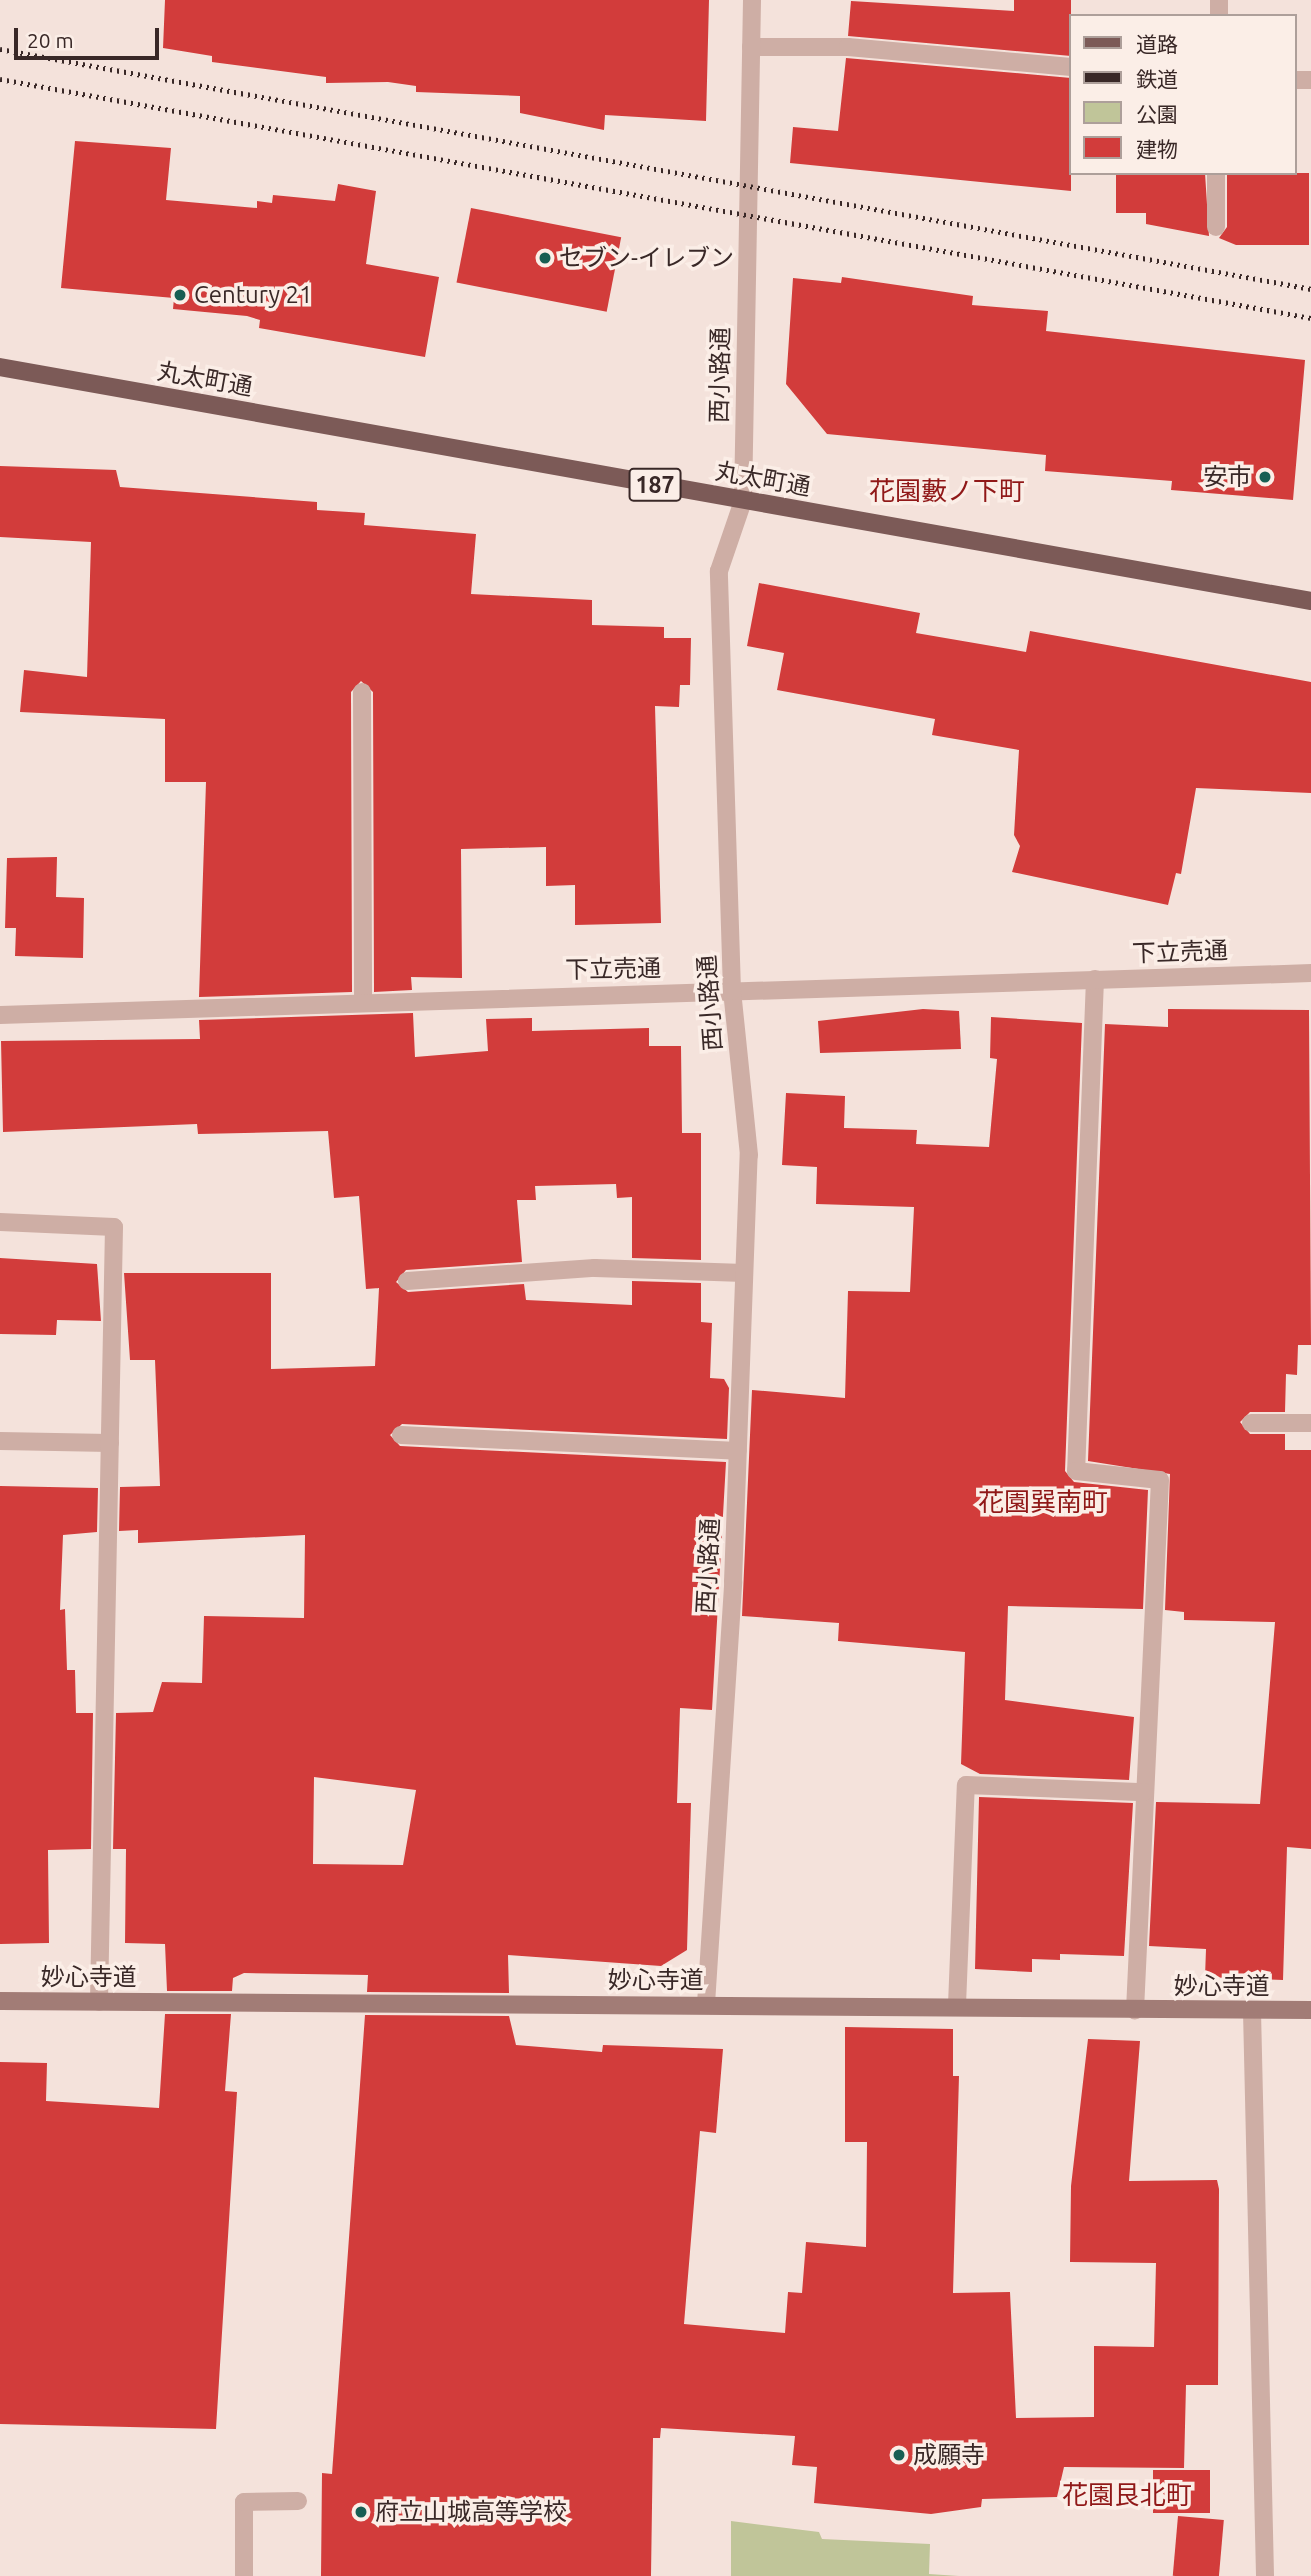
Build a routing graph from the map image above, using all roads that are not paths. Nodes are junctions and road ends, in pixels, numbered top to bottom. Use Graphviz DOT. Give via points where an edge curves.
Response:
graph roads {
  1 [pos="752,0"];
  2 [pos="751,47"];
  3 [pos="1070,67"];
  4 [pos="1216,175"];
  5 [pos="1216,227"];
  6 [pos="0,367"];
  7 [pos="743,501"];
  8 [pos="1311,601"];
  9 [pos="362,692"];
  10 [pos="1311,973"];
  11 [pos="1095,979"];
  12 [pos="732,991"];
  13 [pos="363,999"];
  14 [pos="0,1015"];
  15 [pos="0,1222"];
  16 [pos="744,1273"];
  17 [pos="407,1280"];
  18 [pos="1251,1423"];
  19 [pos="1311,1423"];
  20 [pos="401,1435"];
  21 [pos="0,1441"];
  22 [pos="110,1443"];
  23 [pos="738,1451"];
  24 [pos="1144,1793"];
  25 [pos="0,2001"];
  26 [pos="99,2002"];
  27 [pos="706,2004"];
  28 [pos="957,2005"];
  29 [pos="1135,2010"];
  30 [pos="1311,2010"];
  31 [pos="1252,2011"];
  32 [pos="298,2501"];
  33 [pos="244,2576"];
  34 [pos="1265,2576"];
  1 -- 2 [label="street, 西小路通"];
  2 -- 3 [label="street" via="848,47"];
  2 -- 7 [label="street, 西小路通"];
  4 -- 5 [label="street"];
  6 -- 7 [label="main road, 丸太町通 / 187"];
  7 -- 8 [label="main road, 丸太町通 / 187"];
  7 -- 12 [label="street, 西小路通" via="719,571"];
  9 -- 13 [label="street"];
  10 -- 11 [label="street, 下立売通"];
  11 -- 12 [label="street, 下立売通"];
  11 -- 24 [label="street" via="1076,1471 1160,1479"];
  12 -- 13 [label="street, 下立売通"];
  12 -- 16 [label="street, 西小路通" via="749,1155"];
  13 -- 14 [label="street, 下立売通"];
  15 -- 22 [label="street" via="114,1227"];
  16 -- 17 [label="street" via="595,1268"];
  16 -- 23 [label="street, 西小路通"];
  18 -- 19 [label="street"];
  20 -- 23 [label="street"];
  21 -- 22 [label="street"];
  22 -- 26 [label="street"];
  23 -- 27 [label="street, 西小路通"];
  24 -- 28 [label="street" via="966,1784"];
  24 -- 29 [label="street"];
  25 -- 26 [label="main road, 妙心寺道"];
  26 -- 27 [label="main road, 妙心寺道"];
  27 -- 28 [label="main road, 妙心寺道"];
  28 -- 29 [label="main road, 妙心寺道"];
  29 -- 31 [label="main road, 妙心寺道"];
  30 -- 31 [label="main road, 妙心寺道"];
  31 -- 34 [label="street"];
  32 -- 33 [label="street" via="244,2502"];
}
